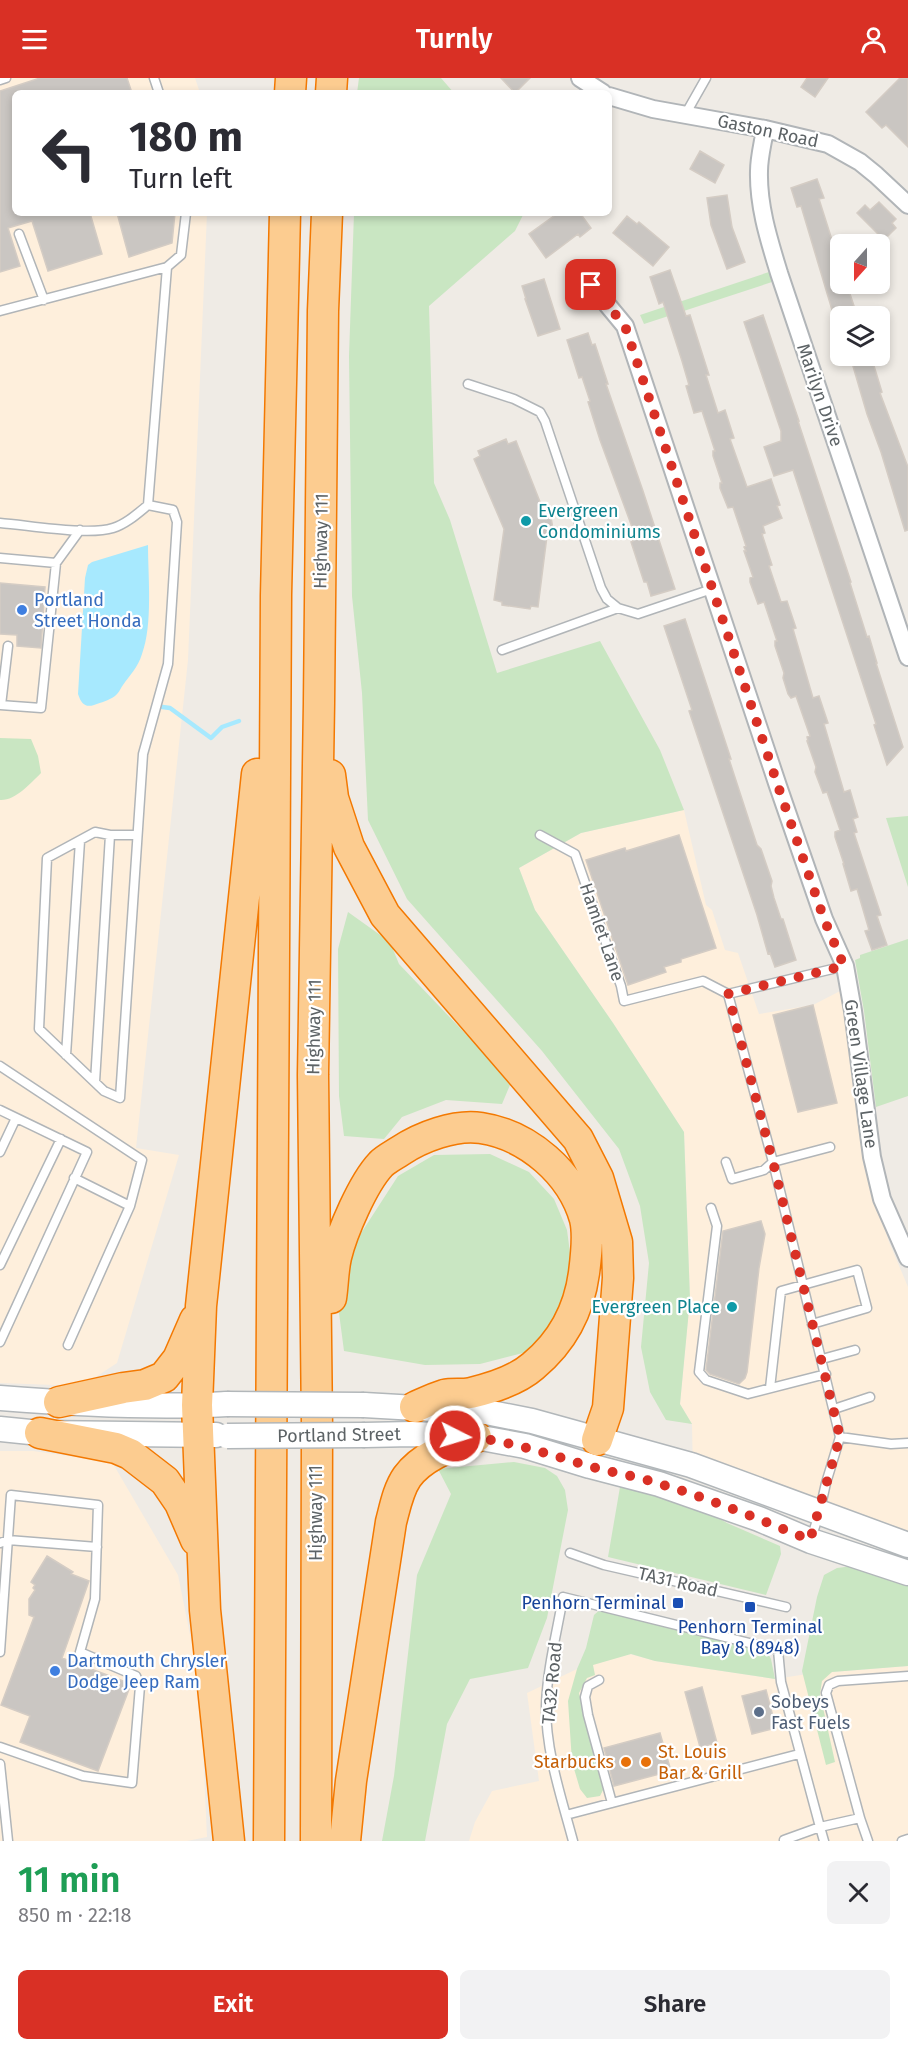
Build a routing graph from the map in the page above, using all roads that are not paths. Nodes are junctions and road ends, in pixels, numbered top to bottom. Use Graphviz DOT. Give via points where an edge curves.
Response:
graph roads {
  1 [pos="6,78"];
  2 [pos="580,78"];
  3 [pos="706,78"];
  4 [pos="0,80"];
  5 [pos="598,90"];
  6 [pos="612,97"];
  7 [pos="685,115"];
  8 [pos="765,129"];
  9 [pos="908,205"];
  10 [pos="186,216"];
  11 [pos="285,216"];
  12 [pos="327,216"];
  13 [pos="19,234"];
  14 [pos="166,267"];
  15 [pos="591,285"];
  16 [pos="44,300"];
  17 [pos="0,311"];
  18 [pos="468,384"];
  19 [pos="148,505"];
  20 [pos="0,523"];
  21 [pos="80,530"];
  22 [pos="0,558"];
  23 [pos="56,563"];
  24 [pos="712,589"];
  25 [pos="276,595"];
  26 [pos="618,608"];
  27 [pos="8,646"];
  28 [pos="502,650"];
  29 [pos="908,657"];
  30 [pos="319,703"];
  31 [pos="1,705"];
  32 [pos="110,835"];
  33 [pos="137,835"];
  34 [pos="540,835"];
  35 [pos="80,841"];
  36 [pos="844,966"];
  37 [pos="728,994"];
  38 [pos="66,1055"];
  39 [pos="0,1066"];
  40 [pos="94,1082"];
  41 [pos="0,1110"];
  42 [pos="16,1118"];
  43 [pos="61,1139"];
  44 [pos="830,1147"];
  45 [pos="0,1152"];
  46 [pos="726,1162"];
  47 [pos="773,1162"];
  48 [pos="75,1178"];
  49 [pos="130,1206"];
  50 [pos="711,1208"];
  51 [pos="908,1258"];
  52 [pos="0,1265"];
  53 [pos="802,1285"];
  54 [pos="201,1306"];
  55 [pos="813,1324"];
  56 [pos="0,1342"];
  57 [pos="68,1345"];
  58 [pos="855,1350"];
  59 [pos="822,1359"];
  60 [pos="826,1374"];
  61 [pos="770,1388"];
  62 [pos="870,1397"];
  63 [pos="0,1398"];
  64 [pos="59,1402"];
  65 [pos="415,1407"];
  66 [pos="834,1409"];
  67 [pos="208,1425"];
  68 [pos="317,1426"];
  69 [pos="0,1429"];
  70 [pos="40,1433"];
  71 [pos="476,1437"];
  72 [pos="840,1437"];
  73 [pos="908,1443"];
  74 [pos="593,1453"];
  75 [pos="819,1514"];
  76 [pos="810,1540"];
  77 [pos="4,1541"];
  78 [pos="908,1545"];
  79 [pos="97,1547"];
  80 [pos="570,1553"];
  81 [pos="204,1560"];
  82 [pos="908,1573"];
  83 [pos="786,1607"];
  84 [pos="1,1630"];
  85 [pos="0,1652"];
  86 [pos="908,1676"];
  87 [pos="599,1680"];
  88 [pos="0,1747"];
  89 [pos="800,1754"];
  90 [pos="0,1764"];
  91 [pos="612,1803"];
  92 [pos="566,1815"];
  93 [pos="860,1818"];
  94 [pos="820,1827"];
  95 [pos="908,1839"];
  96 [pos="784,1840"];
  97 [pos="8,1841"];
  98 [pos="229,1841"];
  99 [pos="269,1841"];
  100 [pos="316,1841"];
  101 [pos="345,1841"];
  102 [pos="573,1841"];
  103 [pos="824,1841"];
  104 [pos="868,1841"];
  105 [pos="902,1841"];
  1 -- 4 [label="lane"];
  2 -- 5 [label="street"];
  3 -- 7 [label="lane"];
  6 -- 7 [label="street, Gaston Road"];
  7 -- 8 [label="street, Gaston Road"];
  8 -- 9 [label="street, Gaston Road" via="806,137 845,152"];
  8 -- 29 [label="street, Marilyn Drive" via="759,169 767,233"];
  10 -- 14 [label="lane" via="181,255"];
  11 -- 25 [label="highway"];
  12 -- 30 [label="highway, Highway 111"];
  13 -- 16 [label="lane"];
  14 -- 16 [label="lane"];
  14 -- 19 [label="lane"];
  15 -- 24 [label="street, Green Village Lane" via="625,326"];
  16 -- 17 [label="lane"];
  18 -- 26 [label="lane" via="540,412 601,588"];
  19 -- 21 [label="lane" via="113,528"];
  19 -- 33 [label="lane" via="173,510 177,522 168,664 143,754"];
  20 -- 21 [label="lane"];
  21 -- 23 [label="lane"];
  22 -- 23 [label="lane"];
  23 -- 31 [label="lane" via="41,708"];
  24 -- 26 [label="lane" via="638,614"];
  24 -- 36 [label="street, Green Village Lane" via="824,919"];
  25 -- 54 [label="highway"];
  25 -- 99 [label="highway"];
  26 -- 28 [label="lane"];
  27 -- 31 [label="lane"];
  30 -- 68 [label="highway, Highway 111" via="313,1075"];
  30 -- 74 [label="highway" via="336,808 349,848 385,915 578,1139 598,1178 617,1242 618,1278 608,1408"];
  32 -- 33 [label="lane"];
  32 -- 35 [label="lane" via="95,832"];
  32 -- 40 [label="lane"];
  33 -- 40 [label="lane" via="120,1098"];
  34 -- 37 [label="lane, Hamlet Lane" via="575,854 624,1001 703,981"];
  35 -- 38 [label="lane"];
  35 -- 38 [label="lane" via="47,858 39,1029"];
  36 -- 37 [label="lane"];
  36 -- 51 [label="street, Green Village Lane" via="872,1157 882,1199"];
  37 -- 47 [label="lane"];
  38 -- 40 [label="lane"];
  39 -- 49 [label="lane" via="142,1160"];
  41 -- 42 [label="lane"];
  42 -- 43 [label="lane"];
  42 -- 45 [label="lane"];
  43 -- 48 [label="lane" via="87,1152"];
  43 -- 52 [label="lane"];
  44 -- 47 [label="lane"];
  46 -- 47 [label="lane" via="732,1179 764,1170"];
  47 -- 53 [label="lane"];
  48 -- 49 [label="lane"];
  48 -- 56 [label="lane"];
  49 -- 57 [label="lane"];
  50 -- 61 [label="lane" via="717,1226 699,1372 706,1380 748,1394"];
  53 -- 55 [label="lane"];
  53 -- 55 [label="lane" via="857,1269 867,1308"];
  53 -- 61 [label="lane" via="781,1291"];
  54 -- 64 [label="highway" via="178,1359 164,1377 145,1385"];
  54 -- 67 [label="highway"];
  55 -- 59 [label="lane"];
  58 -- 59 [label="lane"];
  59 -- 60 [label="lane"];
  60 -- 61 [label="lane"];
  60 -- 66 [label="lane"];
  62 -- 66 [label="lane"];
  63 -- 64 [label="main road, Portland Street"];
  64 -- 67 [label="main road, Portland Street"];
  65 -- 67 [label="main road, Portland Street, bridge" via="227,1404"];
  65 -- 68 [label="highway" via="444,1395 471,1393 515,1378 548,1352 572,1318 582,1289 585,1221 564,1179 546,1159 517,1139 480,1128 447,1130 416,1140 382,1164 355,1206 336,1257"];
  65 -- 74 [label="main road, Portland Street" via="486,1412 532,1421"];
  66 -- 72 [label="lane"];
  67 -- 70 [label="main road, Portland Street"];
  67 -- 71 [label="main road, Portland Street, bridge"];
  67 -- 81 [label="highway"];
  68 -- 100 [label="highway, Highway 111"];
  69 -- 70 [label="main road, Portland Street"];
  70 -- 81 [label="highway" via="116,1448 165,1481 180,1503"];
  71 -- 74 [label="main road, Portland Street"];
  71 -- 101 [label="highway" via="438,1452 418,1467 398,1496 390,1522"];
  72 -- 73 [label="lane"];
  72 -- 75 [label="lane"];
  74 -- 75 [label="main road, Portland Street" via="691,1465"];
  74 -- 76 [label="main road, Portland Street" via="659,1484"];
  75 -- 76 [label="lane"];
  75 -- 78 [label="main road, Portland Street"];
  76 -- 82 [label="main road, Portland Street"];
  77 -- 79 [label="lane"];
  77 -- 79 [label="lane" via="11,1495 98,1505"];
  77 -- 84 [label="lane"];
  79 -- 88 [label="lane" via="95,1599 80,1652 136,1676 140,1686 132,1783 82,1776"];
  80 -- 83 [label="lane, TA31 Road" via="604,1565"];
  81 -- 98 [label="highway" via="205,1610"];
  84 -- 85 [label="lane"];
  86 -- 93 [label="lane" via="838,1681 829,1685 826,1693"];
  87 -- 91 [label="lane" via="588,1686 585,1697"];
  89 -- 91 [label="lane"];
  89 -- 92 [label="lane, TA32 Road" via="781,1682 778,1650 563,1597 546,1704 555,1778"];
  89 -- 94 [label="lane"];
  90 -- 97 [label="lane"];
  91 -- 92 [label="lane"];
  92 -- 102 [label="lane, TA32 Road"];
  93 -- 94 [label="lane"];
  93 -- 104 [label="lane"];
  94 -- 96 [label="lane"];
  94 -- 103 [label="lane"];
  95 -- 105 [label="lane"];
}
